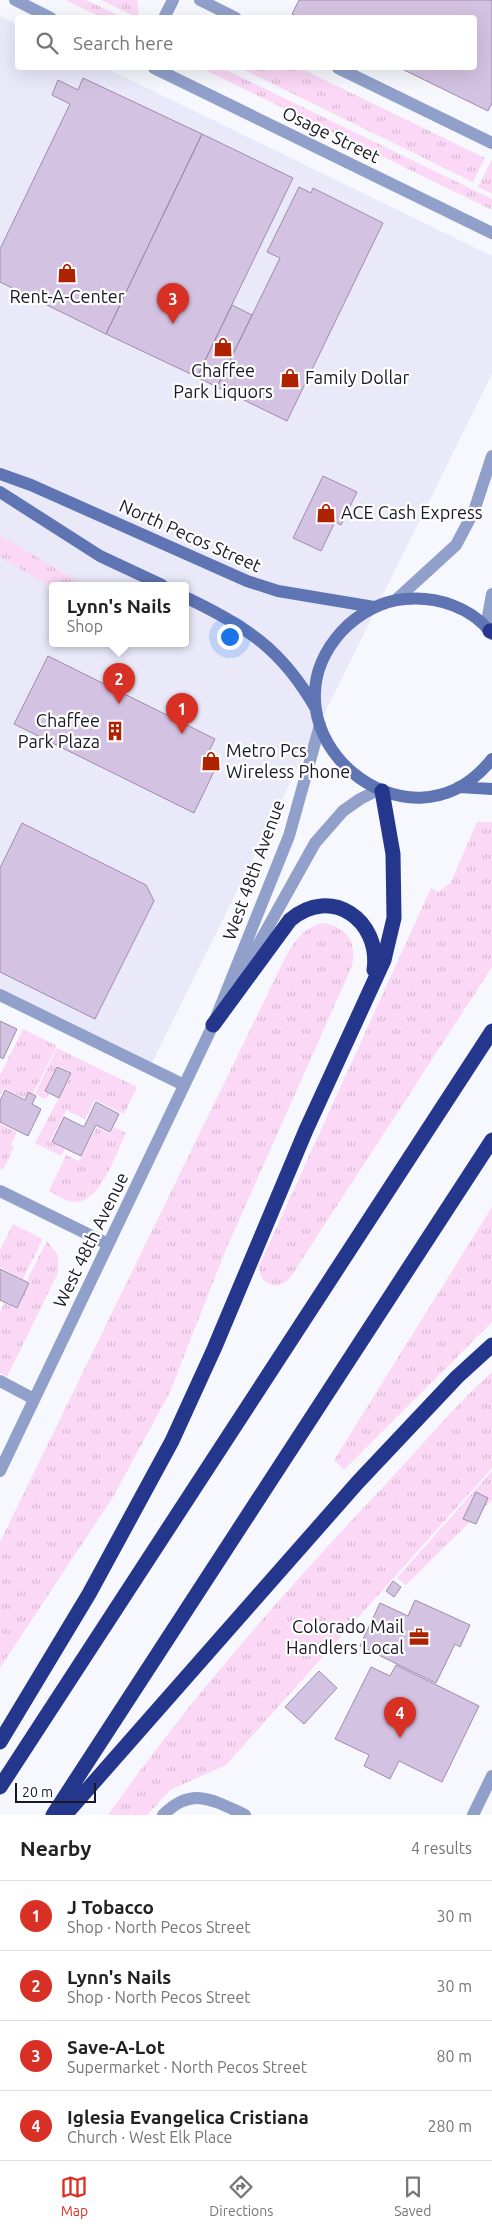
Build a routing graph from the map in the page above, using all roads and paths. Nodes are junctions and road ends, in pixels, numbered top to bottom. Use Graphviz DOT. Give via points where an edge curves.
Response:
graph roads {
  1 [pos="15,0"];
  2 [pos="173,0"];
  3 [pos="200,0"];
  4 [pos="45,15"];
  5 [pos="166,15"];
  6 [pos="230,15"];
  7 [pos="158,70"];
  8 [pos="342,70"];
  9 [pos="492,143"];
  10 [pos="492,233"];
  11 [pos="492,456"];
  12 [pos="0,474"];
  13 [pos="0,492"];
  14 [pos="156,582"];
  15 [pos="492,594"];
  16 [pos="189,599"];
  17 [pos="397,600"];
  18 [pos="374,607"];
  19 [pos="490,631"];
  20 [pos="317,711"];
  21 [pos="320,725"];
  22 [pos="492,759"];
  23 [pos="459,787"];
  24 [pos="492,789"];
  25 [pos="380,790"];
  26 [pos="368,994"];
  27 [pos="0,995"];
  28 [pos="213,1024"];
  29 [pos="492,1031"];
  30 [pos="184,1085"];
  31 [pos="492,1140"];
  32 [pos="0,1191"];
  33 [pos="108,1244"];
  34 [pos="492,1345"];
  35 [pos="0,1381"];
  36 [pos="34,1399"];
  37 [pos="0,1471"];
  38 [pos="0,1742"];
  39 [pos="492,1776"];
  40 [pos="0,1787"];
  41 [pos="53,1815"];
  42 [pos="65,1815"];
  43 [pos="163,1815"];
  44 [pos="245,1815"];
  45 [pos="473,1815"];
  1 -- 4 [label="street"];
  2 -- 5 [label="street"];
  3 -- 6 [label="street"];
  7 -- 10 [label="street, Osage Street"];
  8 -- 9 [label="street"];
  11 -- 17 [label="street" via="474,511 456,545"];
  12 -- 18 [label="main road, North Pecos Street" via="247,581 278,591"];
  13 -- 14 [label="main road" via="100,556"];
  15 -- 19 [label="street"];
  16 -- 20 [label="main road" via="226,616 273,652 299,679"];
  17 -- 18 [label="main road"];
  17 -- 19 [label="main road" via="421,598 444,602 466,612"];
  18 -- 20 [label="main road" via="335,639 323,661 316,686"];
  20 -- 21 [label="main road"];
  21 -- 25 [label="main road" via="338,761 358,779"];
  21 -- 28 [label="street, West 48th Avenue" via="289,836"];
  22 -- 23 [label="main road" via="483,770"];
  23 -- 24 [label="main road"];
  23 -- 25 [label="main road" via="436,795 413,797"];
  25 -- 26 [label="highway" via="393,854 394,918 384,960"];
  25 -- 28 [label="street, West 48th Avenue" via="343,811 316,843"];
  26 -- 28 [label="highway" via="376,955 368,929 347,911 320,907 305,910 290,920"];
  26 -- 38 [label="highway" via="176,1434 89,1594"];
  27 -- 30 [label="street"];
  28 -- 30 [label="street, West 48th Avenue"];
  29 -- 40 [label="highway"];
  30 -- 33 [label="street, West 48th Avenue"];
  31 -- 41 [label="highway"];
  32 -- 33 [label="street"];
  33 -- 36 [label="street, West 48th Avenue"];
  34 -- 42 [label="highway" via="456,1377 358,1482"];
  35 -- 36 [label="street"];
  36 -- 37 [label="street, West 48th Avenue"];
  39 -- 45 [label="street"];
  43 -- 44 [label="street" via="173,1805 193,1798 210,1799"];
}
